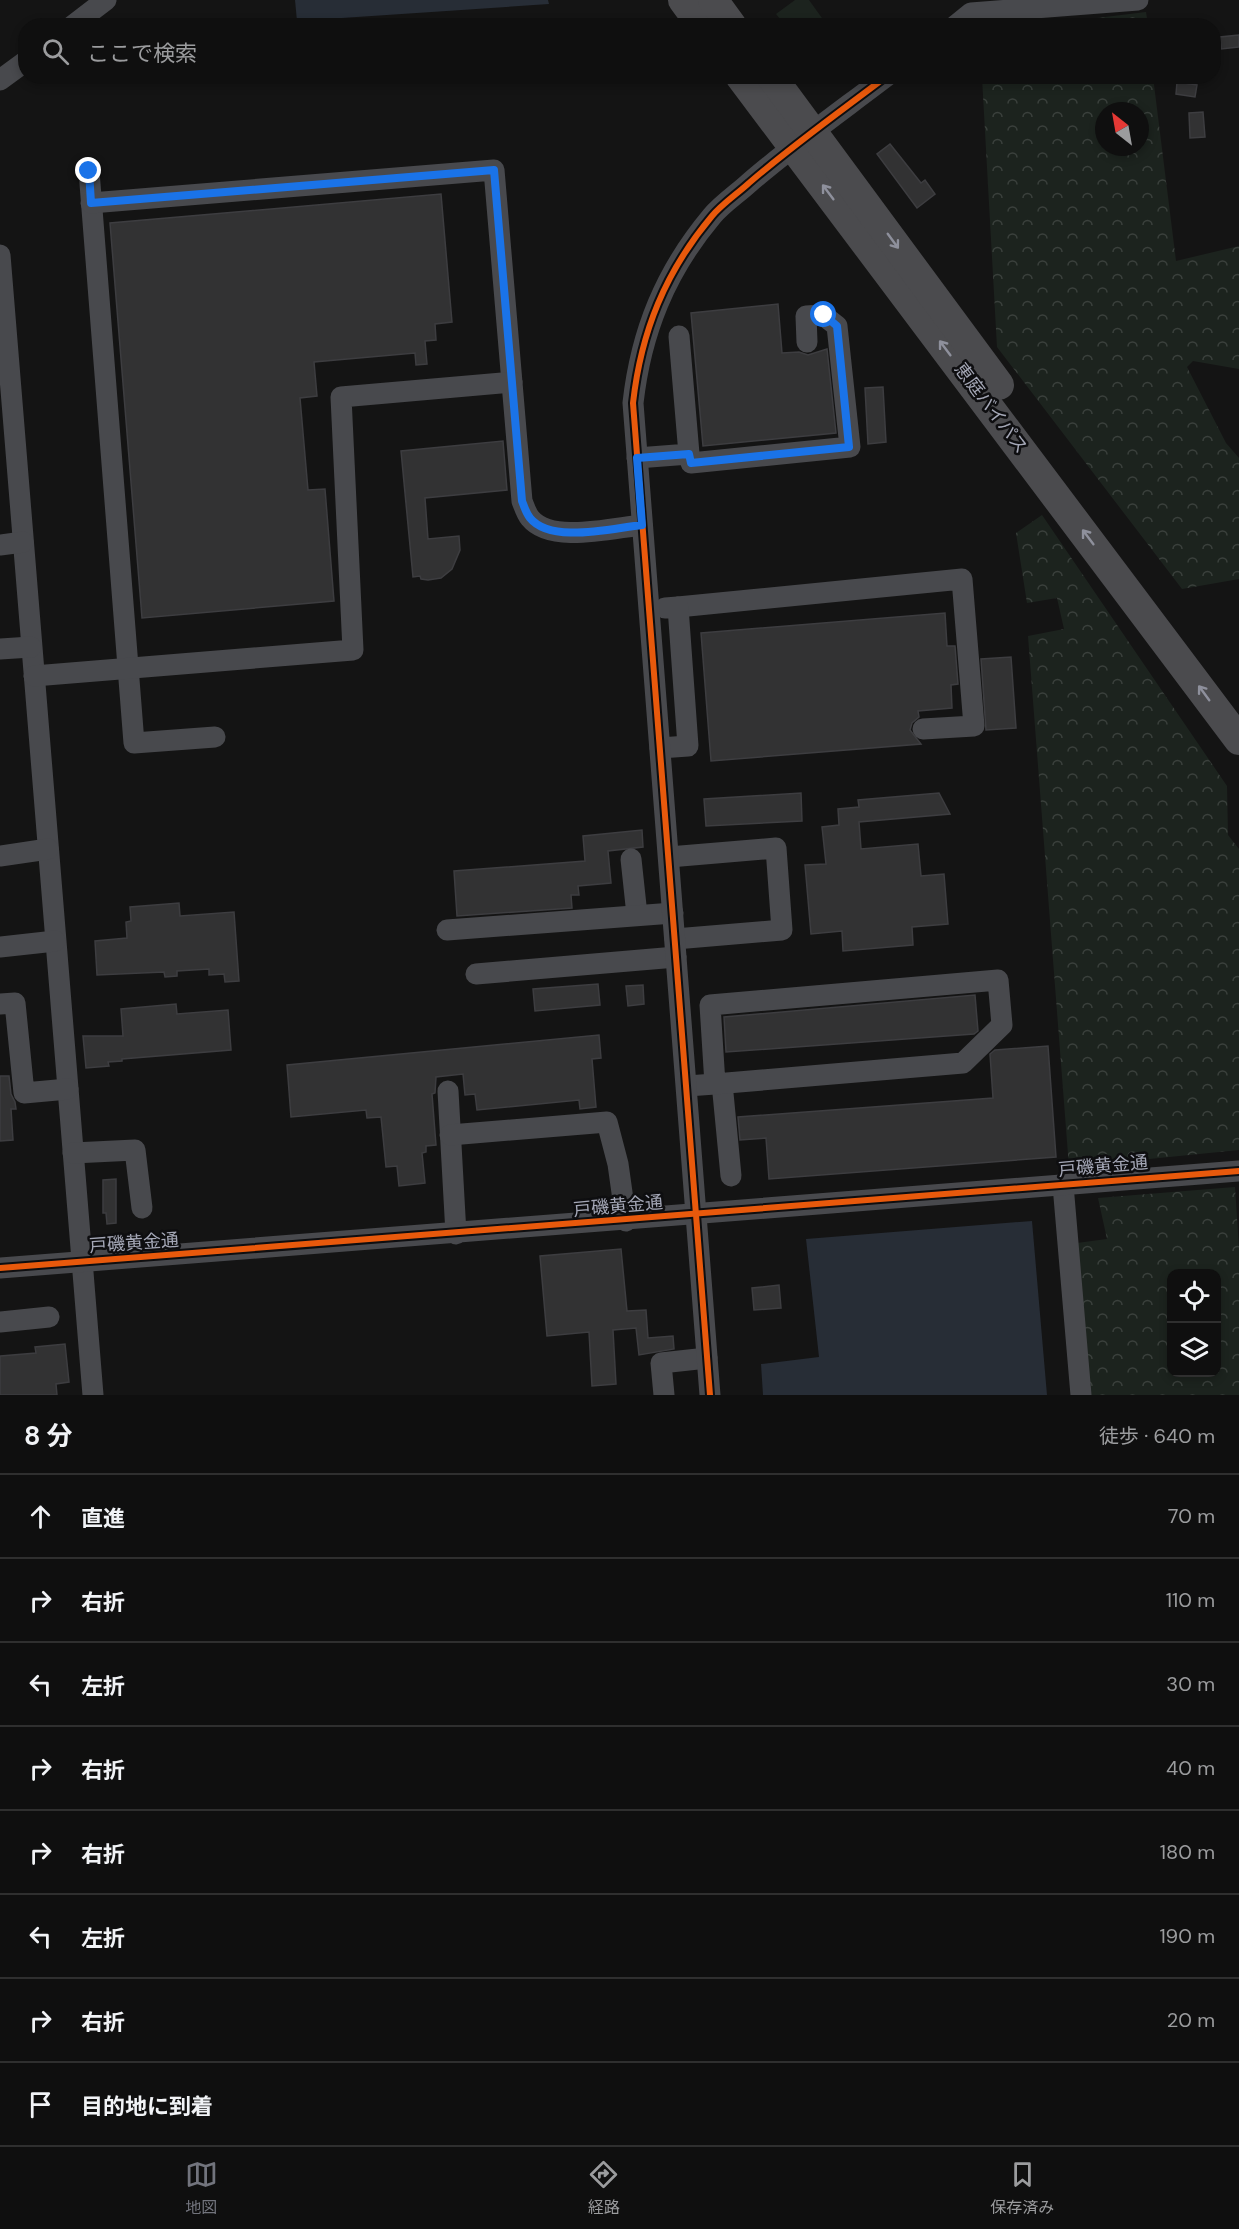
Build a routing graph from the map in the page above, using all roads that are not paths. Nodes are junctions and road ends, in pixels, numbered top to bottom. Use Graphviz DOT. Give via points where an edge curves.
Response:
graph roads {
  1 [pos="106,0"];
  2 [pos="683,0"];
  3 [pos="713,0"];
  4 [pos="1138,0"];
  5 [pos="82,18"];
  6 [pos="696,18"];
  7 [pos="726,18"];
  8 [pos="966,18"];
  9 [pos="18,67"];
  10 [pos="0,80"];
  11 [pos="749,84"];
  12 [pos="775,84"];
  13 [pos="876,84"];
  14 [pos="803,139"];
  15 [pos="89,171"];
  16 [pos="91,203"];
  17 [pos="0,255"];
  18 [pos="678,336"];
  19 [pos="807,342"];
  20 [pos="512,382"];
  21 [pos="689,454"];
  22 [pos="637,458"];
  23 [pos="642,525"];
  24 [pos="23,542"];
  25 [pos="0,545"];
  26 [pos="678,608"];
  27 [pos="649,610"];
  28 [pos="31,647"];
  29 [pos="0,649"];
  30 [pos="127,669"];
  31 [pos="34,676"];
  32 [pos="1239,705"];
  33 [pos="923,729"];
  34 [pos="215,737"];
  35 [pos="1239,740"];
  36 [pos="660,748"];
  37 [pos="48,849"];
  38 [pos="0,856"];
  39 [pos="669,857"];
  40 [pos="631,860"];
  41 [pos="673,913"];
  42 [pos="637,915"];
  43 [pos="447,930"];
  44 [pos="55,941"];
  45 [pos="0,946"];
  46 [pos="676,948"];
  47 [pos="476,974"];
  48 [pos="0,1004"];
  49 [pos="719,1084"];
  50 [pos="687,1086"];
  51 [pos="68,1089"];
  52 [pos="448,1091"];
  53 [pos="450,1135"];
  54 [pos="73,1153"];
  55 [pos="1239,1171"];
  56 [pos="731,1176"];
  57 [pos="1063,1185"];
  58 [pos="142,1208"];
  59 [pos="697,1215"];
  60 [pos="626,1221"];
  61 [pos="456,1234"];
  62 [pos="82,1262"];
  63 [pos="1,1264"];
  64 [pos="49,1317"];
  65 [pos="0,1322"];
  66 [pos="707,1358"];
  67 [pos="93,1395"];
  68 [pos="664,1395"];
  69 [pos="710,1395"];
  70 [pos="1081,1395"];
  1 -- 5 [label="street"];
  2 -- 6 [label="highway"];
  3 -- 7 [label="highway"];
  4 -- 8 [label="street" via="971,14"];
  9 -- 10 [label="street"];
  11 -- 14 [label="highway, 恵庭バイパス"];
  12 -- 14 [label="highway, 恵庭バイパス"];
  13 -- 14 [label="street"];
  14 -- 22 [label="street" via="713,215 680,259 646,329 638,362 633,403"];
  14 -- 32 [label="highway, 恵庭バイパス, one-way"];
  35 -- 14 [label="highway, 恵庭バイパス, one-way"];
  15 -- 16 [label="street"];
  16 -- 20 [label="street" via="494,170"];
  16 -- 30 [label="street"];
  17 -- 24 [label="street"];
  18 -- 21 [label="street"];
  19 -- 21 [label="street" via="806,316 824,315 837,326 849,447 691,463"];
  20 -- 23 [label="street" via="522,501 530,517 542,528 558,534"];
  20 -- 30 [label="street" via="341,397 353,650"];
  21 -- 22 [label="street"];
  22 -- 23 [label="street"];
  23 -- 27 [label="street"];
  24 -- 25 [label="street"];
  24 -- 28 [label="street"];
  26 -- 27 [label="street"];
  26 -- 33 [label="street" via="962,579 974,726"];
  26 -- 36 [label="street" via="688,746"];
  27 -- 36 [label="street"];
  28 -- 29 [label="street"];
  28 -- 31 [label="street"];
  30 -- 31 [label="street"];
  30 -- 34 [label="street" via="134,742"];
  31 -- 37 [label="street"];
  36 -- 39 [label="street"];
  37 -- 38 [label="street"];
  37 -- 44 [label="street"];
  39 -- 41 [label="street"];
  39 -- 46 [label="street" via="776,848 782,918 782,930"];
  40 -- 42 [label="street"];
  41 -- 42 [label="street"];
  41 -- 46 [label="street"];
  42 -- 43 [label="street"];
  44 -- 45 [label="street"];
  44 -- 51 [label="street"];
  46 -- 47 [label="street"];
  46 -- 50 [label="street"];
  48 -- 51 [label="street" via="15,1003 24,1093"];
  49 -- 49 [label="street" via="710,1005 998,980 1002,1025 963,1063"];
  49 -- 50 [label="street"];
  49 -- 56 [label="street"];
  50 -- 59 [label="street"];
  51 -- 54 [label="street"];
  52 -- 53 [label="street"];
  53 -- 60 [label="street" via="607,1122"];
  53 -- 61 [label="street"];
  54 -- 58 [label="street" via="135,1150"];
  54 -- 62 [label="street"];
  55 -- 57 [label="street, 戸磯黄金通"];
  57 -- 59 [label="street, 戸磯黄金通"];
  57 -- 70 [label="street"];
  59 -- 60 [label="street, 戸磯黄金通"];
  59 -- 66 [label="street"];
  60 -- 61 [label="street, 戸磯黄金通"];
  61 -- 62 [label="street, 戸磯黄金通"];
  62 -- 63 [label="street, 戸磯黄金通"];
  62 -- 67 [label="street"];
  64 -- 65 [label="street"];
  66 -- 68 [label="street" via="661,1362"];
  66 -- 69 [label="street"];
}
